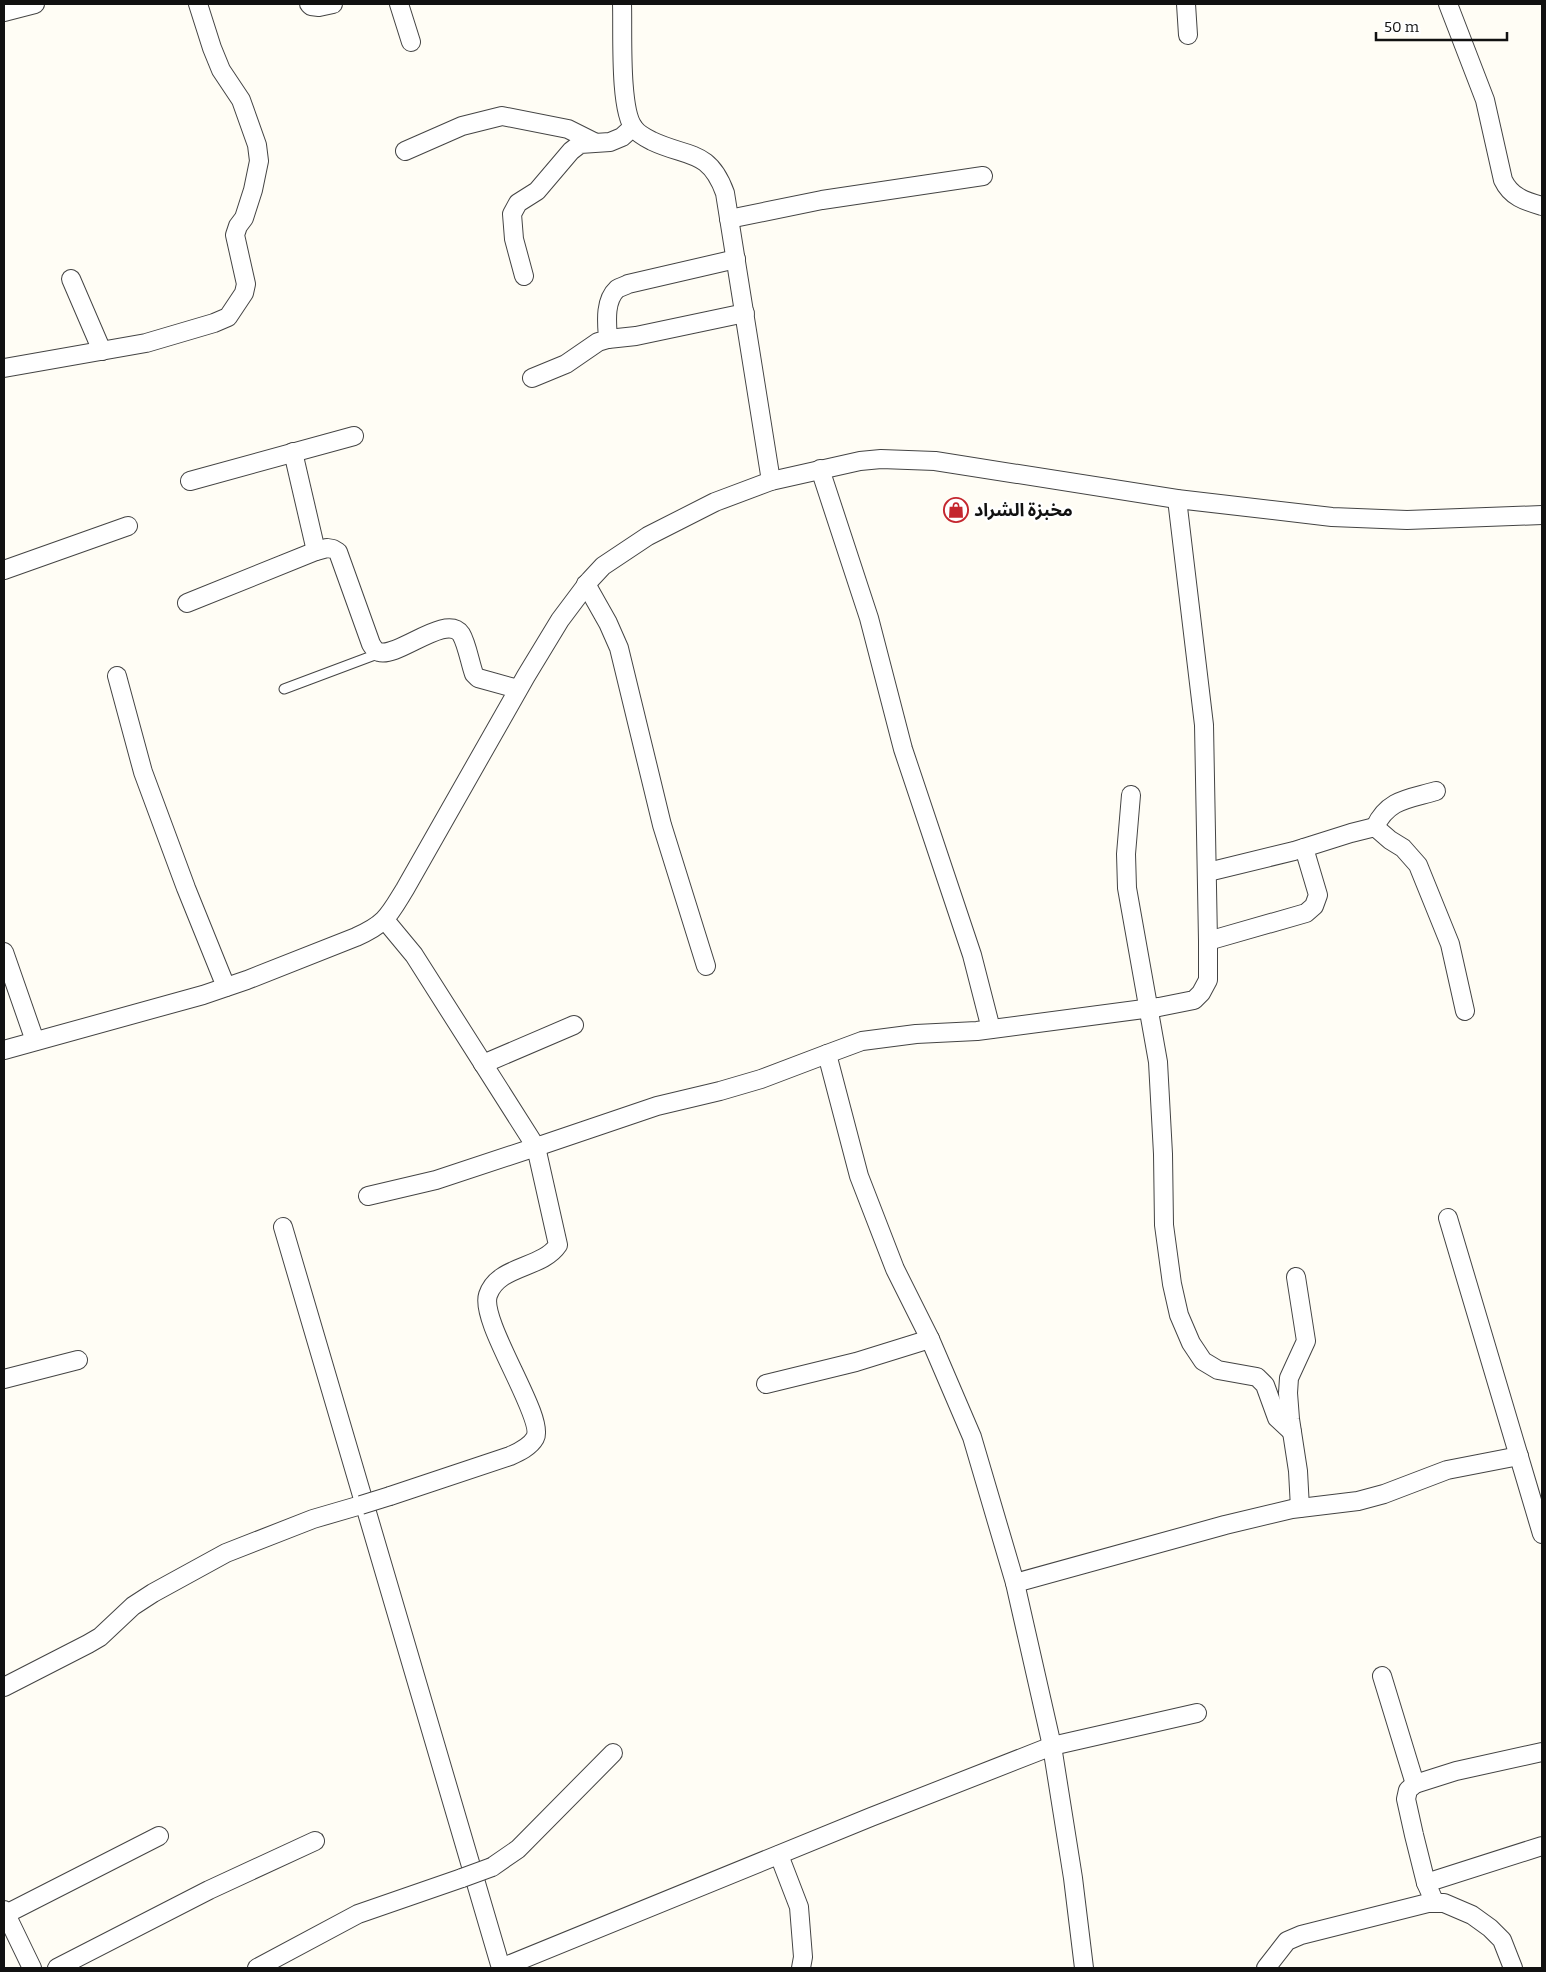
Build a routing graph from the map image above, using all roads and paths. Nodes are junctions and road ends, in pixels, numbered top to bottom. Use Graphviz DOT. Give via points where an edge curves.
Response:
graph roads {
  1 [pos="35,4"];
  2 [pos="198,4"];
  3 [pos="309,4"];
  4 [pos="333,4"];
  5 [pos="399,4"];
  6 [pos="622,4"];
  7 [pos="1186,4"];
  8 [pos="1448,4"];
  9 [pos="4,12"];
  10 [pos="1188,35"];
  11 [pos="411,42"];
  12 [pos="633,127"];
  13 [pos="594,142"];
  14 [pos="405,151"];
  15 [pos="983,176"];
  16 [pos="1542,206"];
  17 [pos="730,219"];
  18 [pos="736,259"];
  19 [pos="524,276"];
  20 [pos="71,279"];
  21 [pos="744,313"];
  22 [pos="608,339"];
  23 [pos="102,351"];
  24 [pos="4,368"];
  25 [pos="532,378"];
  26 [pos="354,436"];
  27 [pos="293,452"];
  28 [pos="820,469"];
  29 [pos="190,480"];
  30 [pos="771,481"];
  31 [pos="1177,499"];
  32 [pos="1542,515"];
  33 [pos="128,526"];
  34 [pos="316,551"];
  35 [pos="4,570"];
  36 [pos="586,584"];
  37 [pos="187,603"];
  38 [pos="380,653"];
  39 [pos="117,676"];
  40 [pos="512,688"];
  41 [pos="284,689"];
  42 [pos="1436,791"];
  43 [pos="1131,796"];
  44 [pos="1375,827"];
  45 [pos="1304,848"];
  46 [pos="1208,872"];
  47 [pos="385,920"];
  48 [pos="1208,941"];
  49 [pos="4,952"];
  50 [pos="706,966"];
  51 [pos="226,987"];
  52 [pos="1147,1009"];
  53 [pos="1465,1011"];
  54 [pos="574,1025"];
  55 [pos="991,1029"];
  56 [pos="35,1041"];
  57 [pos="4,1050"];
  58 [pos="827,1054"];
  59 [pos="483,1064"];
  60 [pos="536,1147"];
  61 [pos="368,1196"];
  62 [pos="1448,1218"];
  63 [pos="282,1227"];
  64 [pos="1296,1277"];
  65 [pos="930,1339"];
  66 [pos="78,1360"];
  67 [pos="4,1379"];
  68 [pos="766,1384"];
  69 [pos="1292,1432"];
  70 [pos="1519,1456"];
  71 [pos="1300,1508"];
  72 [pos="1542,1534"];
  73 [pos="1015,1583"];
  74 [pos="1382,1676"];
  75 [pos="4,1687"];
  76 [pos="1197,1713"];
  77 [pos="1052,1746"];
  78 [pos="1542,1752"];
  79 [pos="613,1753"];
  80 [pos="1416,1784"];
  81 [pos="159,1836"];
  82 [pos="315,1841"];
  83 [pos="1542,1846"];
  84 [pos="779,1855"];
  85 [pos="1426,1884"];
  86 [pos="1435,1903"];
  87 [pos="6,1919"];
  88 [pos="32,1968"];
  89 [pos="57,1968"];
  90 [pos="257,1968"];
  91 [pos="501,1968"];
  92 [pos="801,1968"];
  93 [pos="1084,1968"];
  94 [pos="1266,1968"];
  95 [pos="1513,1968"];
  1 -- 9 [label="street"];
  2 -- 23 [label="street" via="221,70 241,100 257,145 259,161 253,190 236,234 246,284 244,293 228,317 214,323 146,343"];
  3 -- 4 [label="street" via="319,7"];
  5 -- 11 [label="street"];
  6 -- 12 [label="street" via="624,84"];
  7 -- 10 [label="street"];
  8 -- 16 [label="street" via="1486,100 1503,180 1521,200"];
  12 -- 13 [label="street" via="610,142"];
  12 -- 17 [label="street" via="645,137 695,155 708,165 719,177"];
  13 -- 14 [label="street" via="568,129 502,116 462,126"];
  13 -- 19 [label="street" via="580,144 571,151 537,191 518,203 512,214 514,239"];
  15 -- 17 [label="street" via="848,196"];
  17 -- 18 [label="street"];
  18 -- 21 [label="street"];
  18 -- 22 [label="street" via="618,289 608,309"];
  20 -- 23 [label="street"];
  21 -- 22 [label="street" via="644,335"];
  21 -- 30 [label="street"];
  22 -- 25 [label="street" via="598,342 566,364"];
  23 -- 24 [label="street"];
  26 -- 27 [label="street"];
  27 -- 29 [label="street"];
  27 -- 34 [label="street"];
  28 -- 30 [label="street"];
  28 -- 31 [label="street" via="881,459 935,461"];
  28 -- 55 [label="street" via="869,618 903,749 972,955"];
  30 -- 36 [label="street" via="715,502 648,536 616,555"];
  31 -- 32 [label="street" via="1367,519"];
  31 -- 46 [label="street" via="1204,725"];
  33 -- 35 [label="street"];
  34 -- 37 [label="street"];
  34 -- 38 [label="street" via="327,548 338,552 370,644"];
  36 -- 40 [label="street"];
  36 -- 50 [label="street" via="619,648 662,825"];
  38 -- 40 [label="street" via="443,629 456,630 461,634 474,674"];
  38 -- 41 [label="lane"];
  39 -- 51 [label="street" via="143,772"];
  40 -- 47 [label="street" via="405,889"];
  42 -- 44 [label="street" via="1390,806 1381,814"];
  43 -- 52 [label="street" via="1127,888"];
  44 -- 45 [label="street"];
  44 -- 53 [label="street" via="1418,864 1450,944"];
  45 -- 46 [label="street"];
  45 -- 48 [label="street" via="1318,894 1314,906 1306,913"];
  46 -- 48 [label="street"];
  47 -- 51 [label="street" via="370,931"];
  47 -- 59 [label="street" via="414,955"];
  48 -- 52 [label="street" via="1208,980 1201,993 1194,1000"];
  49 -- 56 [label="street"];
  51 -- 56 [label="street"];
  52 -- 55 [label="street"];
  52 -- 69 [label="street" via="1158,1062 1164,1225 1179,1315 1203,1361 1218,1370 1257,1378 1265,1385 1278,1418"];
  54 -- 59 [label="street"];
  55 -- 58 [label="street" via="862,1041"];
  56 -- 57 [label="street"];
  58 -- 60 [label="street" via="761,1079 657,1106"];
  58 -- 65 [label="street" via="859,1176 896,1269"];
  59 -- 60 [label="street"];
  60 -- 61 [label="street" via="436,1180"];
  60 -- 75 [label="street, bridge" via="558,1245 544,1257 502,1277 493,1285 487,1304 529,1406 535,1425 534,1440 510,1456 313,1520 226,1553 133,1606 88,1644"];
  62 -- 70 [label="street"];
  63 -- 91 [label="street"];
  64 -- 69 [label="street" via="1306,1341 1289,1378"];
  65 -- 68 [label="street" via="856,1362"];
  65 -- 73 [label="street" via="972,1437"];
  66 -- 67 [label="street"];
  69 -- 71 [label="street"];
  70 -- 71 [label="street" via="1447,1470 1358,1501"];
  70 -- 72 [label="street"];
  71 -- 73 [label="street" via="1225,1525"];
  73 -- 77 [label="street"];
  74 -- 80 [label="street"];
  76 -- 77 [label="street"];
  77 -- 84 [label="street"];
  77 -- 93 [label="street"];
  78 -- 80 [label="street" via="1456,1771"];
  79 -- 90 [label="street, bridge" via="518,1849 492,1867 358,1914"];
  80 -- 85 [label="street" via="1408,1790 1406,1799"];
  81 -- 87 [label="street"];
  82 -- 89 [label="street" via="209,1890"];
  83 -- 85 [label="street"];
  84 -- 91 [label="street"];
  84 -- 92 [label="street" via="799,1907"];
  85 -- 86 [label="street"];
  86 -- 94 [label="street" via="1302,1935 1287,1941"];
  86 -- 95 [label="street" via="1444,1903 1472,1915 1490,1928 1502,1940"];
  87 -- 88 [label="street"];
}
